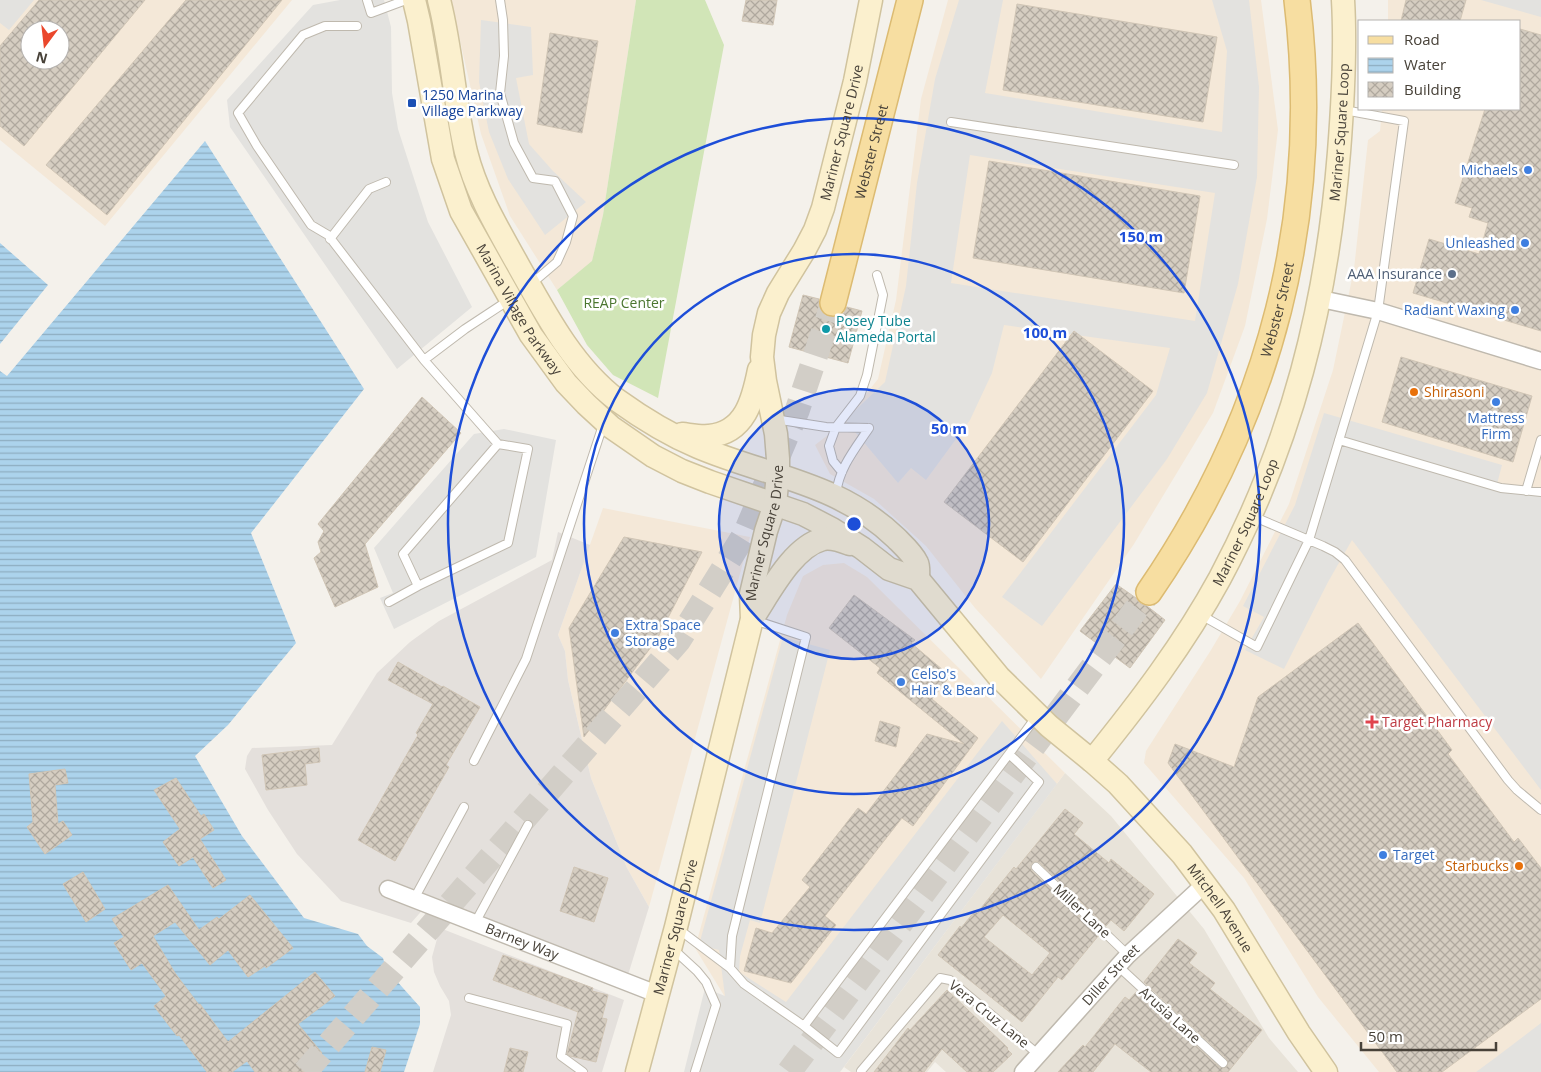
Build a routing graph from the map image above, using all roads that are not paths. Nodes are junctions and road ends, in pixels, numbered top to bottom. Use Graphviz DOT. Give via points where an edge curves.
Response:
graph roads {
  1 [pos="367,0"];
  2 [pos="406,0"];
  3 [pos="414,0"];
  4 [pos="439,0"];
  5 [pos="500,0"];
  6 [pos="871,0"];
  7 [pos="910,0"];
  8 [pos="1296,0"];
  9 [pos="1343,0"];
  10 [pos="357,26"];
  11 [pos="1343,109"];
  12 [pos="952,122"];
  13 [pos="1234,165"];
  14 [pos="386,182"];
  15 [pos="330,239"];
  16 [pos="877,275"];
  17 [pos="520,292"];
  18 [pos="1321,299"];
  19 [pos="833,303"];
  20 [pos="1378,312"];
  21 [pos="762,357"];
  22 [pos="424,360"];
  23 [pos="1541,361"];
  24 [pos="772,418"];
  25 [pos="605,421"];
  26 [pos="836,427"];
  27 [pos="673,434"];
  28 [pos="1339,440"];
  29 [pos="1541,440"];
  30 [pos="498,444"];
  31 [pos="842,472"];
  32 [pos="778,474"];
  33 [pos="1526,491"];
  34 [pos="1541,492"];
  35 [pos="836,496"];
  36 [pos="775,504"];
  37 [pos="1250,515"];
  38 [pos="1309,540"];
  39 [pos="862,548"];
  40 [pos="918,578"];
  41 [pos="418,586"];
  42 [pos="1149,592"];
  43 [pos="389,602"];
  44 [pos="1199,614"];
  45 [pos="752,619"];
  46 [pos="1038,715"];
  47 [pos="1009,754"];
  48 [pos="474,761"];
  49 [pos="1092,761"];
  50 [pos="464,807"];
  51 [pos="1541,810"];
  52 [pos="528,825"];
  53 [pos="1036,867"];
  54 [pos="1205,884"];
  55 [pos="388,889"];
  56 [pos="414,899"];
  57 [pos="475,923"];
  58 [pos="673,937"];
  59 [pos="1123,961"];
  60 [pos="730,968"];
  61 [pos="657,994"];
  62 [pos="469,998"];
  63 [pos="804,1026"];
  64 [pos="1039,1055"];
  65 [pos="1223,1063"];
  66 [pos="861,1071"];
  67 [pos="583,1072"];
  68 [pos="637,1072"];
  69 [pos="695,1072"];
  70 [pos="1023,1072"];
  71 [pos="1326,1072"];
  1 -- 2 [label="lane" via="371,13"];
  3 -- 17 [label="street, Marina Village Parkway" via="438,133 452,187 474,236"];
  4 -- 17 [label="street, Marina Village Parkway" via="472,170"];
  5 -- 17 [label="lane" via="504,56 500,93 514,143 532,178 555,181 573,216 557,262"];
  6 -- 21 [label="street, Mariner Square Drive" via="855,81 823,208 815,230 769,313"];
  7 -- 19 [label="main road, Webster Street"];
  8 -- 42 [label="main road, Webster Street" via="1304,97 1302,161 1294,236 1277,317 1254,391 1230,449 1193,523"];
  9 -- 11 [label="street, Mariner Square Loop"];
  10 -- 15 [label="lane" via="325,26 303,36 238,113 311,226"];
  11 -- 18 [label="street, Mariner Square Loop" via="1333,220"];
  11 -- 20 [label="lane" via="1404,121"];
  12 -- 13 [label="lane"];
  14 -- 15 [label="lane" via="369,189"];
  15 -- 22 [label="lane"];
  16 -- 26 [label="lane" via="883,295 867,375 860,396"];
  17 -- 22 [label="lane"];
  17 -- 25 [label="street, Marina Village Parkway" via="547,358"];
  17 -- 27 [label="street, Marina Village Parkway" via="599,384 616,399"];
  18 -- 20 [label="street"];
  18 -- 37 [label="street, Mariner Square Loop" via="1294,404"];
  20 -- 23 [label="street"];
  20 -- 28 [label="lane"];
  21 -- 24 [label="street, Mariner Square Drive"];
  21 -- 27 [label="street" via="754,395 743,419 721,434 707,437"];
  22 -- 30 [label="lane"];
  24 -- 26 [label="lane"];
  24 -- 32 [label="street, Mariner Square Drive"];
  25 -- 36 [label="street, Marina Village Parkway" via="653,456 682,471"];
  25 -- 48 [label="lane" via="526,659"];
  26 -- 31 [label="lane" via="828,446 833,461"];
  26 -- 31 [label="lane" via="869,428"];
  27 -- 32 [label="street, Marina Village Parkway" via="721,456"];
  28 -- 33 [label="lane" via="1501,488"];
  28 -- 38 [label="lane"];
  29 -- 33 [label="lane"];
  30 -- 41 [label="lane" via="403,554"];
  30 -- 41 [label="lane" via="528,450 508,543"];
  31 -- 35 [label="lane"];
  32 -- 35 [label="street"];
  32 -- 36 [label="street, Mariner Square Drive"];
  33 -- 34 [label="lane"];
  35 -- 40 [label="street" via="869,515 904,546 918,564"];
  36 -- 39 [label="street" via="799,512"];
  36 -- 45 [label="street, Mariner Square Drive" via="751,594"];
  37 -- 38 [label="lane"];
  37 -- 44 [label="street, Mariner Square Loop"];
  38 -- 44 [label="lane" via="1257,647"];
  38 -- 51 [label="lane" via="1335,552 1353,570 1508,780"];
  39 -- 40 [label="street" via="889,569"];
  39 -- 45 [label="street" via="840,540 825,539 810,544 789,564"];
  40 -- 46 [label="street" via="998,677"];
  41 -- 43 [label="lane"];
  44 -- 49 [label="street, Mariner Square Loop" via="1144,695"];
  45 -- 58 [label="street, Mariner Square Drive"];
  45 -- 60 [label="lane" via="806,637 732,936"];
  46 -- 47 [label="lane"];
  46 -- 49 [label="street"];
  47 -- 63 [label="lane"];
  47 -- 63 [label="lane" via="1039,782 838,1053"];
  49 -- 54 [label="street, Mitchell Avenue" via="1138,804"];
  50 -- 56 [label="lane"];
  52 -- 57 [label="lane"];
  53 -- 59 [label="lane, Miller Lane"];
  54 -- 59 [label="street, Diller Street"];
  54 -- 71 [label="street, Mitchell Avenue"];
  55 -- 56 [label="street, Barney Way"];
  56 -- 57 [label="street, Barney Way"];
  57 -- 61 [label="street, Barney Way"];
  58 -- 60 [label="lane"];
  58 -- 61 [label="street, Mariner Square Drive"];
  58 -- 69 [label="lane" via="706,982 716,1005"];
  59 -- 64 [label="street, Diller Street"];
  59 -- 65 [label="lane, Arusia Lane"];
  60 -- 63 [label="lane" via="744,984"];
  61 -- 68 [label="street, Mariner Square Drive"];
  62 -- 67 [label="lane" via="567,1024 561,1056"];
  64 -- 66 [label="lane, Vera Cruz Lane" via="950,980 940,978"];
  64 -- 70 [label="street, Diller Street"];
}
